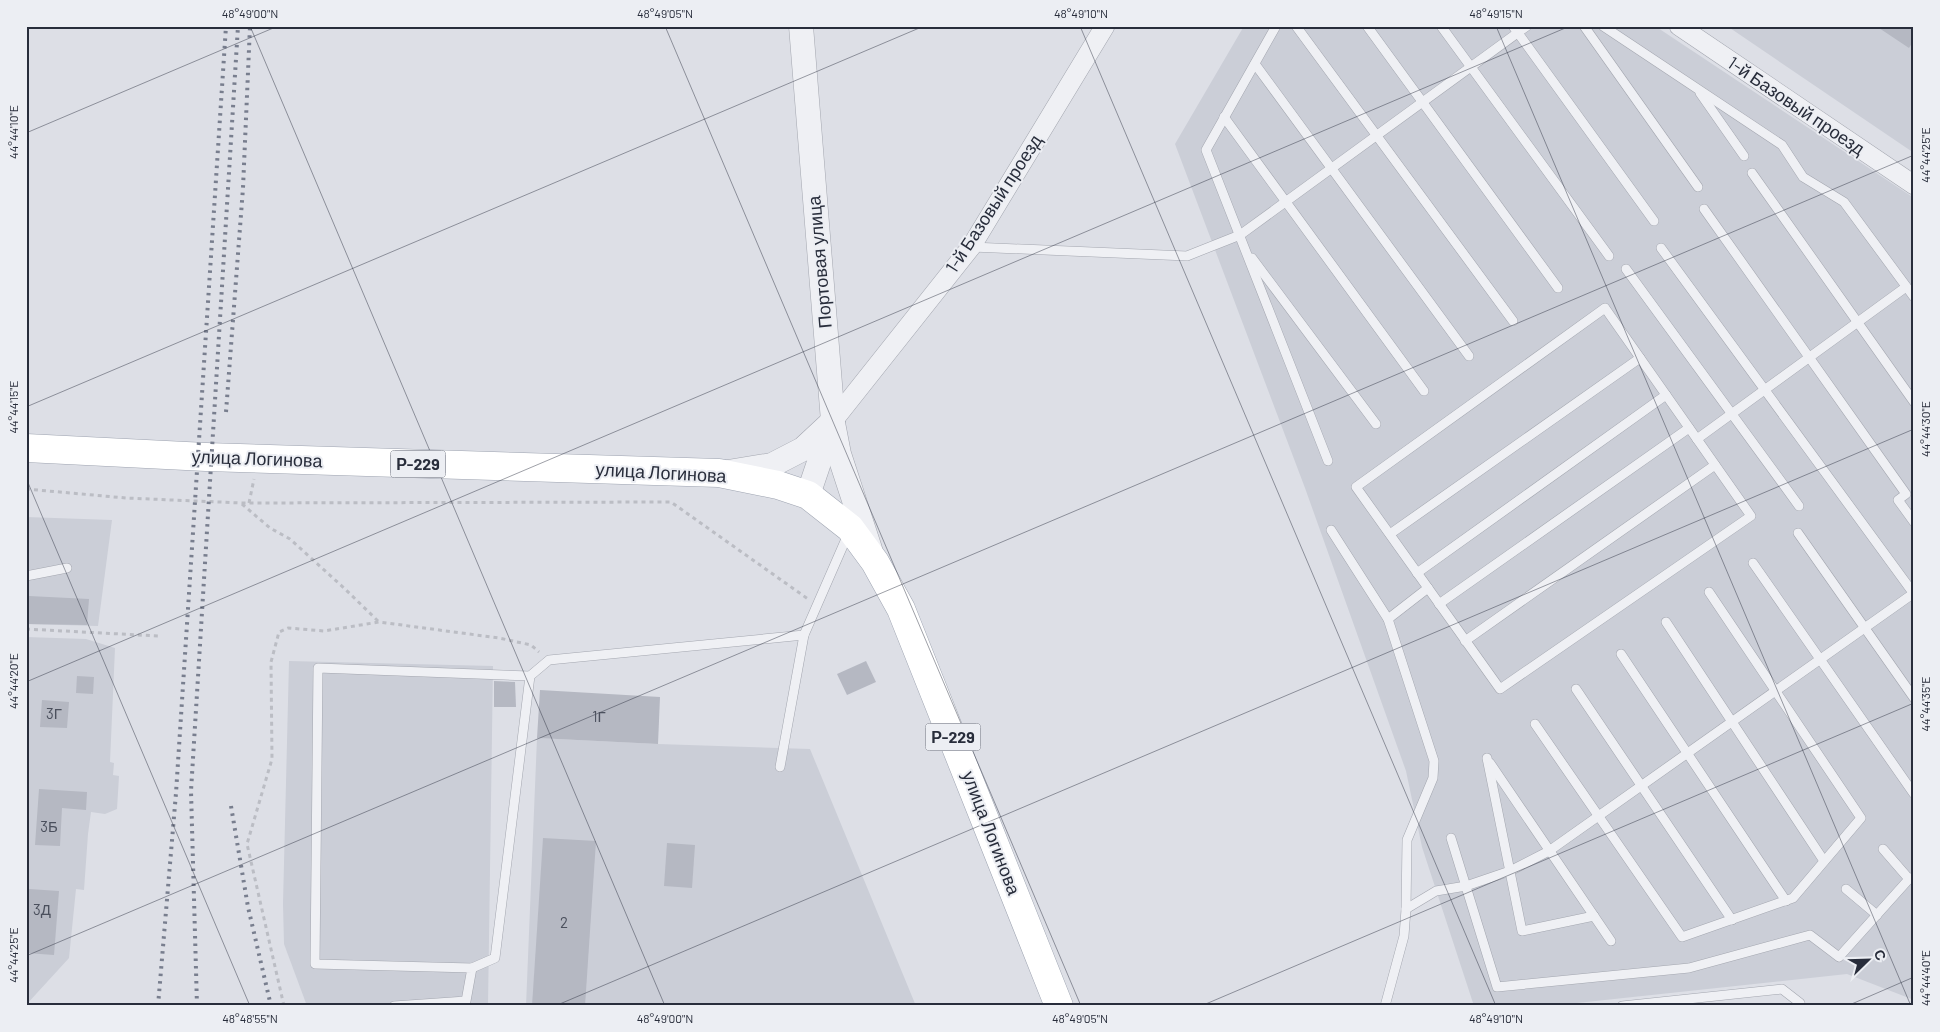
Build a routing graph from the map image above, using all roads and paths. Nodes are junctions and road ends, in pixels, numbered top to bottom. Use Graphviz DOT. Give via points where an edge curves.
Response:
graph roads {
  1 [pos="801,26"];
  2 [pos="1106,26"];
  3 [pos="1276,26"];
  4 [pos="1296,26"];
  5 [pos="1367,26"];
  6 [pos="1441,26"];
  7 [pos="1527,26"];
  8 [pos="1584,26"];
  9 [pos="1603,26"];
  10 [pos="1679,26"];
  11 [pos="1515,30"];
  12 [pos="1255,64"];
  13 [pos="1471,67"];
  14 [pos="1696,88"];
  15 [pos="1423,102"];
  16 [pos="1224,118"];
  17 [pos="1377,136"];
  18 [pos="1744,156"];
  19 [pos="1331,169"];
  20 [pos="1752,173"];
  21 [pos="1914,185"];
  22 [pos="1698,187"];
  23 [pos="1286,202"];
  24 [pos="1704,209"];
  25 [pos="1654,221"];
  26 [pos="1240,236"];
  27 [pos="971,247"];
  28 [pos="1244,248"];
  29 [pos="1661,248"];
  30 [pos="1610,256"];
  31 [pos="1626,269"];
  32 [pos="1906,287"];
  33 [pos="1558,288"];
  34 [pos="1914,297"];
  35 [pos="1513,321"];
  36 [pos="1858,322"];
  37 [pos="1469,356"];
  38 [pos="1809,357"];
  39 [pos="1640,358"];
  40 [pos="1764,390"];
  41 [pos="1424,391"];
  42 [pos="1666,395"];
  43 [pos="1914,402"];
  44 [pos="1731,414"];
  45 [pos="833,421"];
  46 [pos="1376,424"];
  47 [pos="1689,428"];
  48 [pos="1697,438"];
  49 [pos="26,448"];
  50 [pos="1328,461"];
  51 [pos="1716,465"];
  52 [pos="719,474"];
  53 [pos="255,475"];
  54 [pos="26,489"];
  55 [pos="808,494"];
  56 [pos="242,503"];
  57 [pos="250,503"];
  58 [pos="1799,506"];
  59 [pos="1914,522"];
  60 [pos="850,528"];
  61 [pos="1332,530"];
  62 [pos="1798,533"];
  63 [pos="1390,534"];
  64 [pos="875,562"];
  65 [pos="1753,562"];
  66 [pos="67,568"];
  67 [pos="1417,573"];
  68 [pos="26,576"];
  69 [pos="1428,588"];
  70 [pos="1709,592"];
  71 [pos="1914,594"];
  72 [pos="1439,604"];
  73 [pos="817,605"];
  74 [pos="1388,619"];
  75 [pos="379,622"];
  76 [pos="1666,622"];
  77 [pos="1864,628"];
  78 [pos="26,630"];
  79 [pos="804,635"];
  80 [pos="158,636"];
  81 [pos="1466,641"];
  82 [pos="1621,654"];
  83 [pos="1820,659"];
  84 [pos="530,676"];
  85 [pos="1576,688"];
  86 [pos="1775,691"];
  87 [pos="1914,698"];
  88 [pos="1732,722"];
  89 [pos="1535,724"];
  90 [pos="1688,753"];
  91 [pos="780,767"];
  92 [pos="1642,786"];
  93 [pos="1914,794"];
  94 [pos="1598,816"];
  95 [pos="1451,838"];
  96 [pos="247,844"];
  97 [pos="1883,849"];
  98 [pos="1549,851"];
  99 [pos="1824,861"];
  100 [pos="1510,871"];
  101 [pos="1911,878"];
  102 [pos="1466,886"];
  103 [pos="1846,888"];
  104 [pos="1786,901"];
  105 [pos="1406,909"];
  106 [pos="1877,914"];
  107 [pos="1594,916"];
  108 [pos="1732,920"];
  109 [pos="1611,941"];
  110 [pos="472,968"];
  111 [pos="466,1003"];
  112 [pos="404,1005"];
  113 [pos="284,1006"];
  114 [pos="394,1006"];
  115 [pos="1059,1006"];
  116 [pos="1386,1006"];
  117 [pos="1622,1006"];
  118 [pos="1801,1006"];
  1 -- 45 [label="street, Портовая улица"];
  2 -- 27 [label="street, 1-й Базовый проезд"];
  3 -- 12 [label="lane"];
  4 -- 17 [label="lane"];
  5 -- 15 [label="lane"];
  6 -- 13 [label="lane"];
  7 -- 11 [label="lane"];
  8 -- 22 [label="lane"];
  9 -- 14 [label="lane"];
  10 -- 21 [label="street, 1-й Базовый проезд"];
  11 -- 13 [label="lane"];
  11 -- 25 [label="lane"];
  12 -- 16 [label="lane"];
  12 -- 19 [label="lane"];
  13 -- 15 [label="lane"];
  13 -- 30 [label="lane"];
  14 -- 18 [label="lane"];
  14 -- 32 [label="lane" via="1782,145 1803,177 1844,202"];
  15 -- 17 [label="lane"];
  15 -- 33 [label="lane"];
  16 -- 23 [label="lane"];
  16 -- 26 [label="lane" via="1206,150"];
  17 -- 19 [label="lane"];
  17 -- 35 [label="lane"];
  19 -- 23 [label="lane"];
  19 -- 37 [label="lane"];
  20 -- 36 [label="lane"];
  23 -- 26 [label="lane"];
  23 -- 41 [label="lane"];
  24 -- 38 [label="lane"];
  26 -- 27 [label="lane" via="1187,256"];
  26 -- 28 [label="lane"];
  27 -- 45 [label="street, 1-й Базовый проезд"];
  28 -- 46 [label="lane"];
  28 -- 50 [label="lane"];
  29 -- 40 [label="lane"];
  31 -- 44 [label="lane"];
  32 -- 34 [label="lane"];
  32 -- 36 [label="lane"];
  36 -- 38 [label="lane"];
  36 -- 43 [label="lane"];
  38 -- 40 [label="lane"];
  38 -- 59 [label="lane" via="1906,494 1898,500"];
  39 -- 42 [label="lane"];
  39 -- 63 [label="lane"];
  39 -- 63 [label="lane" via="1605,308 1356,487"];
  40 -- 44 [label="lane"];
  40 -- 71 [label="lane"];
  42 -- 47 [label="lane"];
  42 -- 67 [label="lane"];
  44 -- 48 [label="lane"];
  44 -- 58 [label="lane"];
  45 -- 52 [label="street" via="803,449 772,465"];
  45 -- 55 [label="street, Портовая улица"];
  45 -- 64 [label="street" via="839,454"];
  47 -- 48 [label="lane"];
  47 -- 72 [label="lane"];
  48 -- 51 [label="lane"];
  49 -- 52 [label="main road, улица Логинова / Р-229"];
  51 -- 81 [label="lane"];
  51 -- 81 [label="lane" via="1751,516 1500,689"];
  52 -- 55 [label="main road, улица Логинова / Р-229"];
  53 -- 57 [label="path"];
  54 -- 56 [label="path" via="126,498"];
  55 -- 60 [label="main road, улица Логинова / Р-229"];
  56 -- 57 [label="path"];
  56 -- 75 [label="path" via="270,528 290,539"];
  57 -- 73 [label="path" via="670,502"];
  60 -- 64 [label="main road, улица Логинова / Р-229"];
  60 -- 73 [label="lane"];
  61 -- 74 [label="lane"];
  62 -- 77 [label="lane"];
  63 -- 67 [label="lane"];
  64 -- 115 [label="main road, улица Логинова / Р-229" via="901,609"];
  65 -- 83 [label="lane"];
  66 -- 68 [label="lane"];
  67 -- 69 [label="lane"];
  69 -- 72 [label="lane"];
  69 -- 74 [label="lane"];
  70 -- 86 [label="lane"];
  71 -- 77 [label="lane"];
  72 -- 81 [label="lane"];
  73 -- 79 [label="lane"];
  74 -- 105 [label="lane" via="1434,761 1434,778 1407,840"];
  76 -- 88 [label="lane"];
  77 -- 83 [label="lane"];
  77 -- 87 [label="lane"];
  78 -- 80 [label="path"];
  79 -- 84 [label="lane" via="549,660"];
  79 -- 91 [label="lane"];
  82 -- 90 [label="lane"];
  83 -- 86 [label="lane"];
  83 -- 93 [label="lane"];
  84 -- 110 [label="lane" via="495,958"];
  84 -- 110 [label="lane" via="318,668 315,964"];
  85 -- 92 [label="lane"];
  86 -- 88 [label="lane"];
  86 -- 99 [label="lane" via="1860,818"];
  88 -- 90 [label="lane"];
  88 -- 99 [label="lane"];
  89 -- 94 [label="lane"];
  90 -- 92 [label="lane"];
  90 -- 104 [label="lane"];
  92 -- 94 [label="lane"];
  92 -- 108 [label="lane"];
  94 -- 98 [label="lane"];
  94 -- 108 [label="lane" via="1682,937"];
  95 -- 102 [label="lane"];
  96 -- 113 [label="path"];
  97 -- 101 [label="lane"];
  98 -- 100 [label="lane"];
  98 -- 100 [label="lane" via="1487,758"];
  98 -- 107 [label="lane"];
  99 -- 104 [label="lane" via="1793,898"];
  100 -- 102 [label="lane"];
  100 -- 107 [label="lane" via="1522,931"];
  101 -- 106 [label="lane"];
  102 -- 105 [label="lane" via="1436,890"];
  102 -- 106 [label="lane" via="1497,987 1689,968 1810,935 1839,957"];
  103 -- 106 [label="lane"];
  104 -- 108 [label="lane"];
  105 -- 116 [label="lane" via="1404,936"];
  107 -- 109 [label="lane"];
  110 -- 111 [label="lane"];
  111 -- 112 [label="lane"];
  112 -- 114 [label="lane"];
  117 -- 118 [label="lane" via="1782,989"];
}
